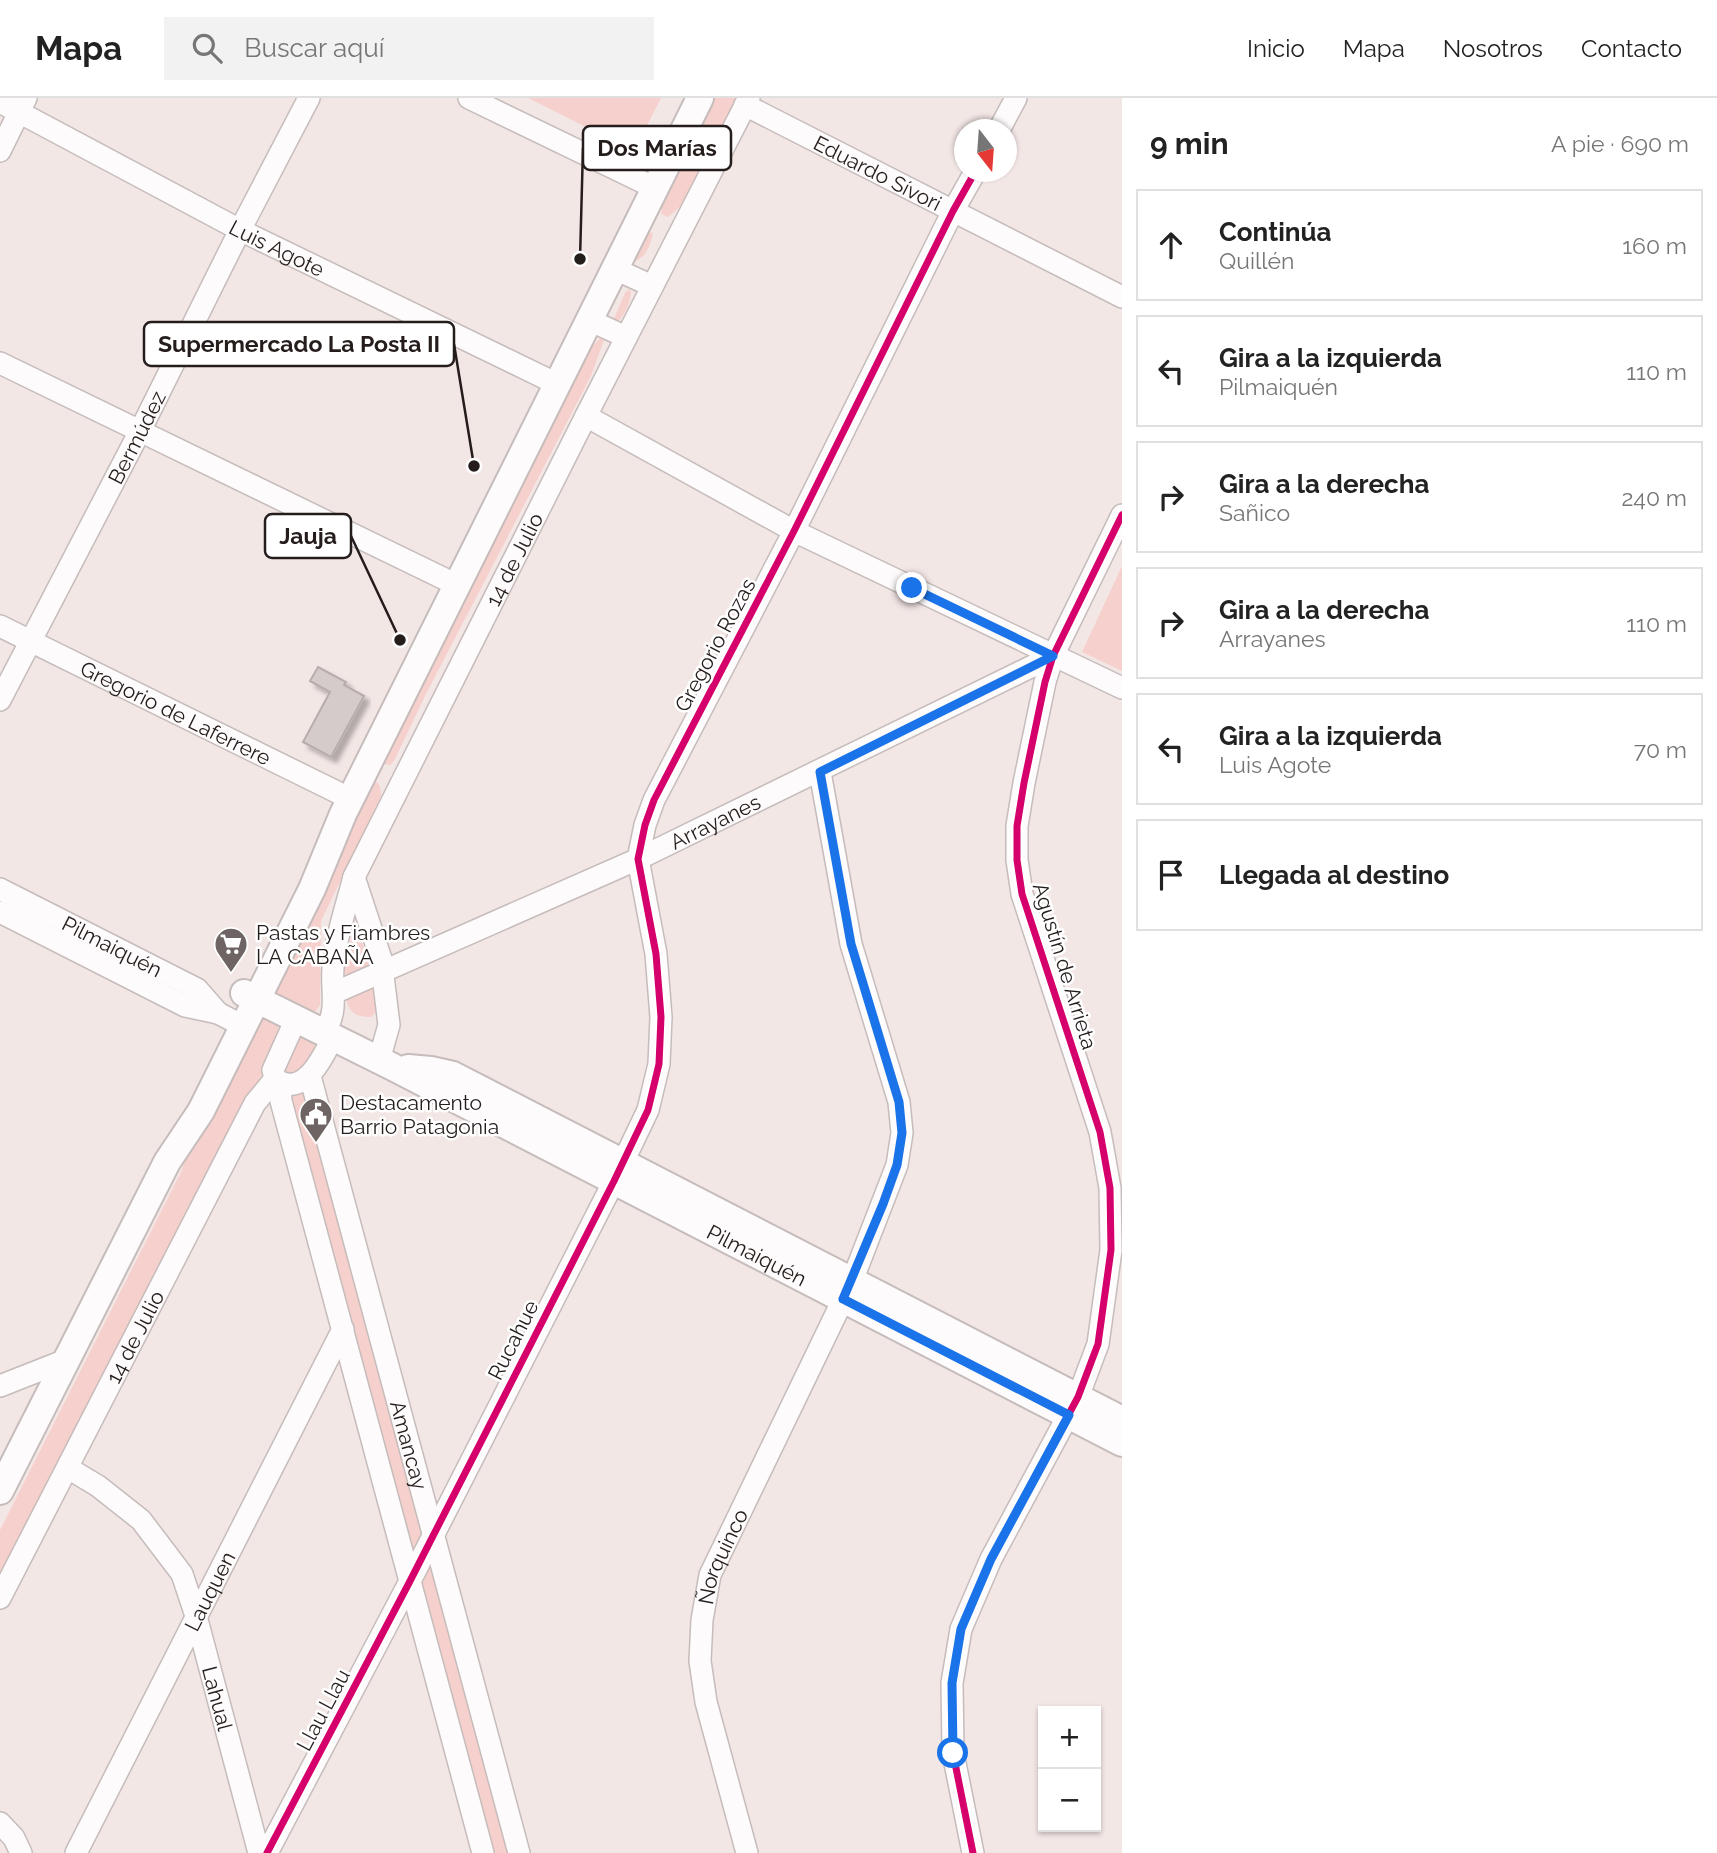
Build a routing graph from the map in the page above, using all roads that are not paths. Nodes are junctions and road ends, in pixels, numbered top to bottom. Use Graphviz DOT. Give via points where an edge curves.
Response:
graph roads {
  1 [pos="309,98"];
  2 [pos="469,98"];
  3 [pos="700,98"];
  4 [pos="1016,98"];
  5 [pos="747,101"];
  6 [pos="0,102"];
  7 [pos="23,105"];
  8 [pos="1005,119"];
  9 [pos="0,151"];
  10 [pos="969,182"];
  11 [pos="655,188"];
  12 [pos="953,211"];
  13 [pos="240,230"];
  14 [pos="615,269"];
  15 [pos="652,286"];
  16 [pos="1122,297"];
  17 [pos="589,320"];
  18 [pos="626,337"];
  19 [pos="0,363"];
  20 [pos="558,384"];
  21 [pos="586,416"];
  22 [pos="139,431"];
  23 [pos="1122,514"];
  24 [pos="794,531"];
  25 [pos="457,585"];
  26 [pos="0,626"];
  27 [pos="30,640"];
  28 [pos="1053,656"];
  29 [pos="1122,688"];
  30 [pos="0,701"];
  31 [pos="820,772"];
  32 [pos="347,806"];
  33 [pos="638,859"];
  34 [pos="354,877"];
  35 [pos="0,889"];
  36 [pos="0,912"];
  37 [pos="383,973"];
  38 [pos="334,993"];
  39 [pos="251,996"];
  40 [pos="296,1019"];
  41 [pos="230,1020"];
  42 [pos="328,1035"];
  43 [pos="386,1063"];
  44 [pos="310,1076"];
  45 [pos="277,1081"];
  46 [pos="619,1172"];
  47 [pos="847,1290"];
  48 [pos="343,1329"];
  49 [pos="66,1360"];
  50 [pos="0,1386"];
  51 [pos="1073,1406"];
  52 [pos="1122,1420"];
  53 [pos="1122,1443"];
  54 [pos="68,1468"];
  55 [pos="0,1491"];
  56 [pos="434,1532"];
  57 [pos="409,1583"];
  58 [pos="0,1598"];
  59 [pos="196,1616"];
  60 [pos="0,1823"];
  61 [pos="21,1853"];
  62 [pos="76,1853"];
  63 [pos="259,1853"];
  64 [pos="267,1853"];
  65 [pos="483,1853"];
  66 [pos="519,1853"];
  67 [pos="747,1853"];
  68 [pos="973,1853"];
  1 -- 13 [label="street, Bermúdez"];
  2 -- 11 [label="street"];
  3 -- 11 [label="main road, 14 de Julio"];
  4 -- 8 [label="street"];
  5 -- 12 [label="street, Eduardo Sívori"];
  5 -- 15 [label="street, 14 de Julio"];
  6 -- 7 [label="street, Luis Agote"];
  7 -- 9 [label="street"];
  7 -- 13 [label="street, Luis Agote"];
  10 -- 12 [label="street, Gregorio Rozas"];
  11 -- 14 [label="main road, 14 de Julio"];
  12 -- 16 [label="street, Eduardo Sívori"];
  12 -- 24 [label="street, Gregorio Rozas"];
  13 -- 20 [label="street, Luis Agote"];
  13 -- 22 [label="street, Bermúdez"];
  14 -- 15 [label="street"];
  14 -- 17 [label="main road, 14 de Julio"];
  15 -- 18 [label="street, 14 de Julio"];
  17 -- 18 [label="street"];
  17 -- 20 [label="main road, 14 de Julio"];
  18 -- 21 [label="street, 14 de Julio"];
  19 -- 22 [label="street"];
  20 -- 25 [label="main road, 14 de Julio"];
  21 -- 24 [label="street"];
  21 -- 34 [label="street, 14 de Julio"];
  22 -- 25 [label="street"];
  22 -- 27 [label="street, Bermúdez"];
  23 -- 28 [label="street, Agustín de Arrieta"];
  24 -- 28 [label="street"];
  24 -- 33 [label="street, Gregorio Rozas" via="654,800"];
  25 -- 32 [label="main road, 14 de Julio"];
  26 -- 27 [label="street, Gregorio de Laferrere"];
  27 -- 30 [label="street, Bermúdez"];
  27 -- 32 [label="street, Gregorio de Laferrere"];
  28 -- 29 [label="street"];
  28 -- 31 [label="street, Arrayanes"];
  28 -- 51 [label="street, Agustín de Arrieta" via="1024,783 1017,860 1022,894 1100,1132 1110,1188 1111,1250 1098,1344"];
  31 -- 33 [label="street, Arrayanes"];
  31 -- 47 [label="street, Ñorquinco" via="851,944 899,1102 902,1133 897,1165"];
  32 -- 39 [label="main road, 14 de Julio" via="305,872"];
  33 -- 37 [label="street, Arrayanes"];
  33 -- 46 [label="street, Gregorio Rozas" via="656,954 659,1064 648,1110"];
  34 -- 37 [label="street"];
  34 -- 38 [label="street, 14 de Julio" via="340,925"];
  35 -- 41 [label="street, Pilmaiquén" via="197,989"];
  36 -- 41 [label="street, Pilmaiquén" via="186,1006"];
  37 -- 38 [label="street, Arrayanes"];
  37 -- 43 [label="street" via="389,1026"];
  38 -- 42 [label="street, 14 de Julio"];
  39 -- 40 [label="main road, Pilmaiquén"];
  39 -- 41 [label="main road, 14 de Julio"];
  40 -- 42 [label="main road, Pilmaiquén"];
  40 -- 45 [label="street" via="273,1070"];
  41 -- 49 [label="main road, 14 de Julio" via="181,1114 167,1162"];
  42 -- 43 [label="main road, Pilmaiquén"];
  42 -- 44 [label="street, 14 de Julio" via="317,1069"];
  43 -- 46 [label="main road, Pilmaiquén" via="453,1075"];
  44 -- 45 [label="street" via="289,1083"];
  44 -- 56 [label="street, Amancay"];
  45 -- 48 [label="street, Amancay"];
  45 -- 54 [label="street, 14 de Julio" via="255,1103"];
  46 -- 47 [label="main road, Pilmaiquén"];
  46 -- 56 [label="street, Rucahue"];
  47 -- 51 [label="main road, Pilmaiquén"];
  47 -- 67 [label="street, Ñorquinco" via="710,1575 702,1620 706,1702"];
  48 -- 57 [label="street, Amancay"];
  48 -- 59 [label="street, Lauquen"];
  49 -- 50 [label="street"];
  49 -- 55 [label="main road, 14 de Julio"];
  51 -- 52 [label="main road, Pilmaiquén"];
  51 -- 53 [label="main road, Pilmaiquén"];
  51 -- 68 [label="street, Agustín de Arrieta" via="991,1559 961,1629 952,1683 953,1753"];
  54 -- 58 [label="street, 14 de Julio"];
  54 -- 59 [label="street, Lahual" via="141,1520 182,1574"];
  56 -- 57 [label="street, Rucahue"];
  56 -- 66 [label="street, Amancay"];
  57 -- 64 [label="street, Llau Llau"];
  57 -- 65 [label="street, Amancay"];
  59 -- 62 [label="street, Lauquen"];
  59 -- 63 [label="street, Lahual"];
  60 -- 61 [label="street"];
}
